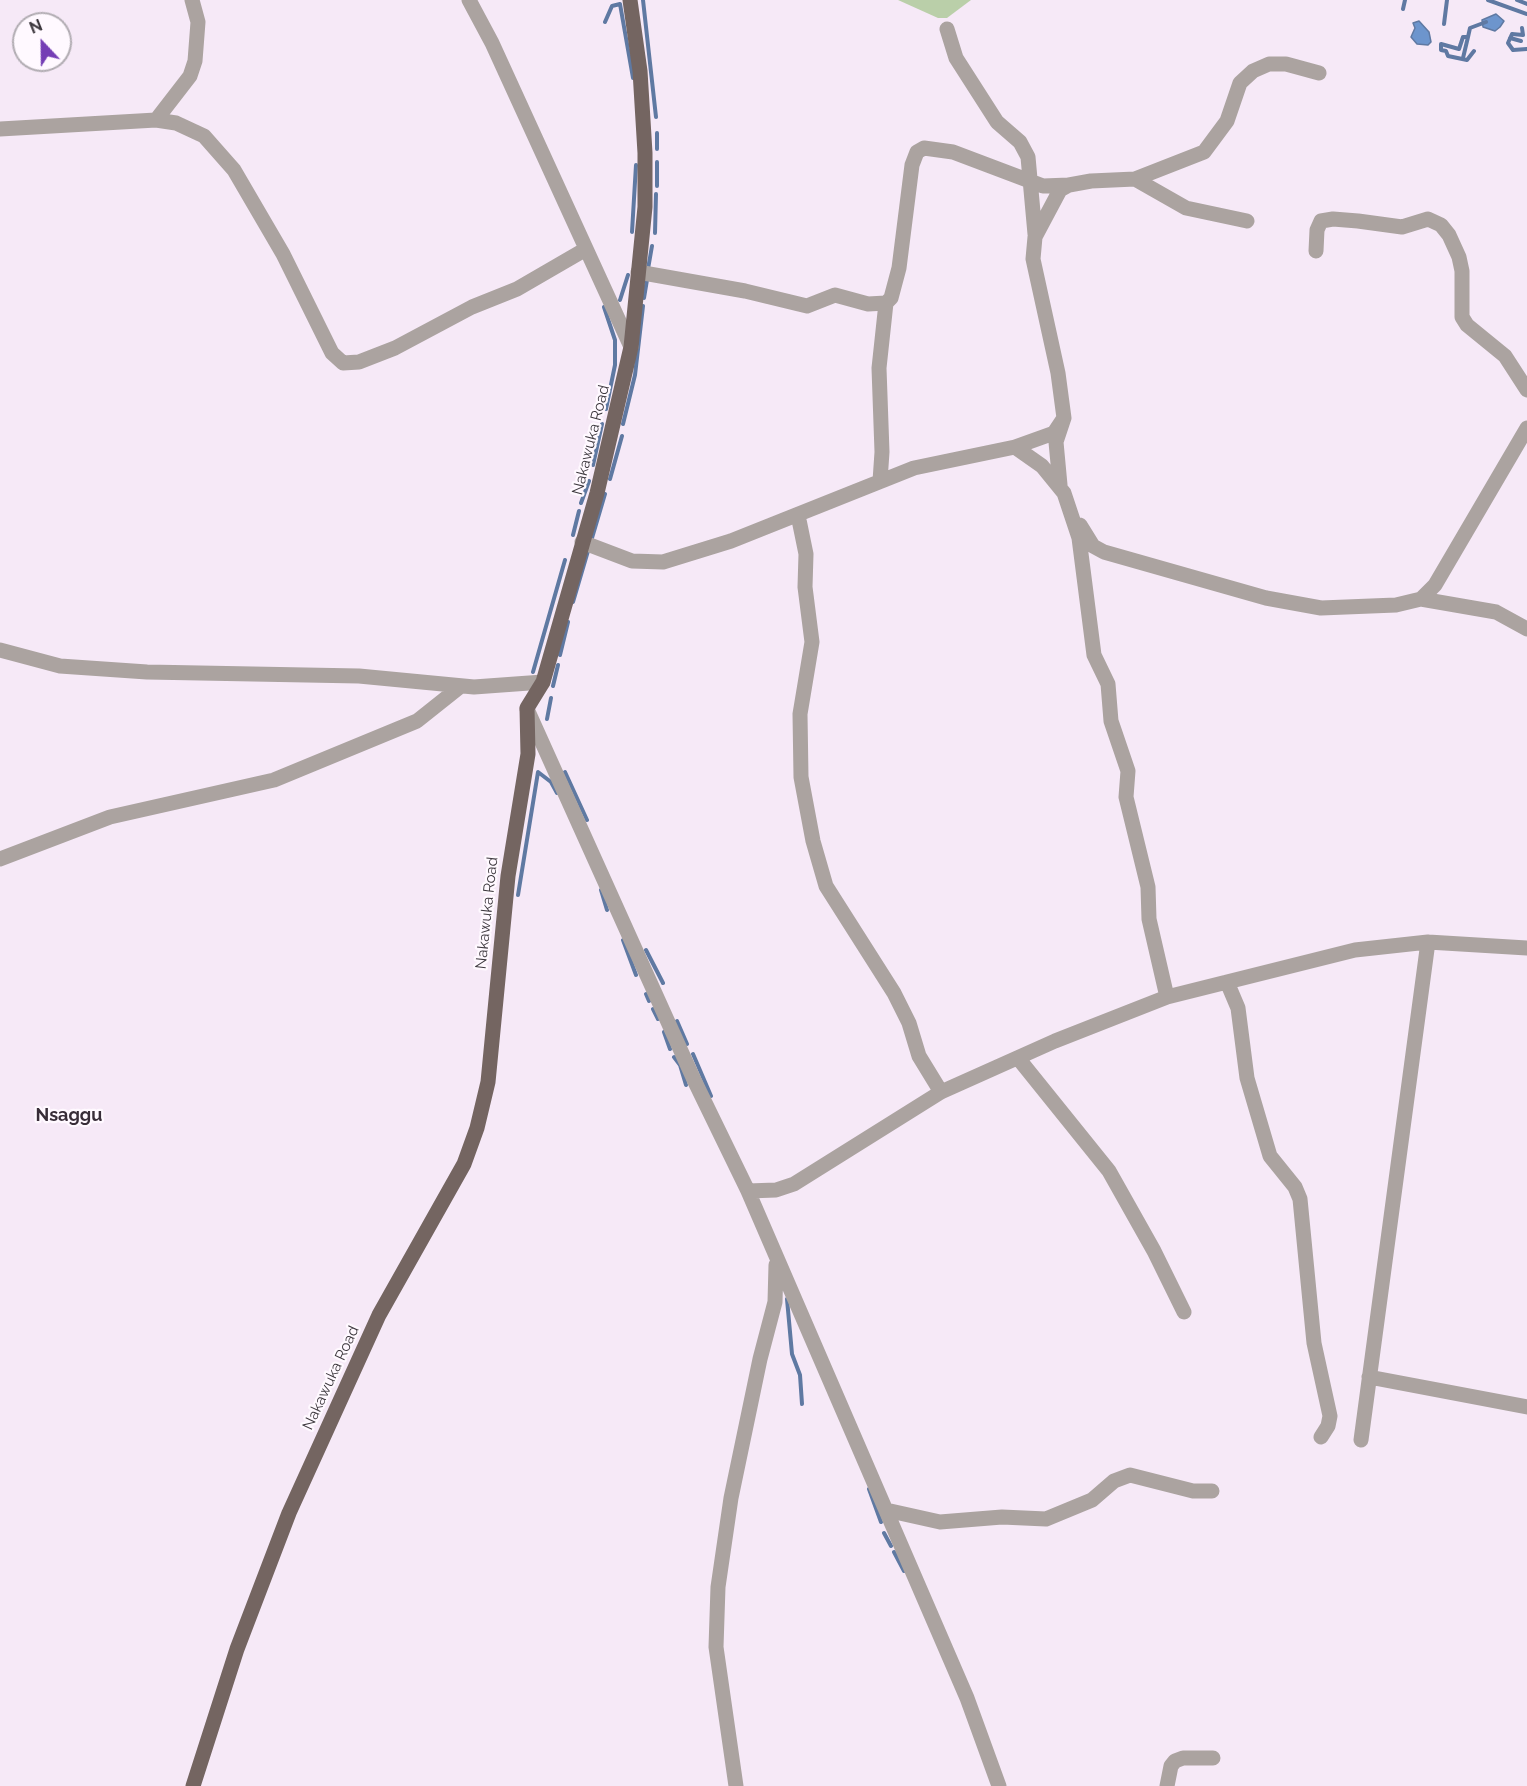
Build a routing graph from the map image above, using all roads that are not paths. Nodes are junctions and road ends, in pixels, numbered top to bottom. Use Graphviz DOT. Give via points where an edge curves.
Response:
graph roads {
  1 [pos="192,0"];
  2 [pos="469,0"];
  3 [pos="630,0"];
  4 [pos="947,28"];
  5 [pos="1320,73"];
  6 [pos="156,120"];
  7 [pos="0,129"];
  8 [pos="1135,179"];
  9 [pos="1030,180"];
  10 [pos="1069,185"];
  11 [pos="1247,221"];
  12 [pos="1035,237"];
  13 [pos="586,249"];
  14 [pos="1316,251"];
  15 [pos="638,272"];
  16 [pos="886,303"];
  17 [pos="631,347"];
  18 [pos="1527,390"];
  19 [pos="1064,418"];
  20 [pos="1527,428"];
  21 [pos="1015,447"];
  22 [pos="880,481"];
  23 [pos="1064,493"];
  24 [pos="798,515"];
  25 [pos="582,542"];
  26 [pos="1421,599"];
  27 [pos="1527,629"];
  28 [pos="0,650"];
  29 [pos="543,682"];
  30 [pos="461,686"];
  31 [pos="527,708"];
  32 [pos="0,859"];
  33 [pos="1428,942"];
  34 [pos="1527,948"];
  35 [pos="1227,982"];
  36 [pos="1167,997"];
  37 [pos="1018,1058"];
  38 [pos="941,1092"];
  39 [pos="732,1158"];
  40 [pos="776,1190"];
  41 [pos="748,1191"];
  42 [pos="776,1259"];
  43 [pos="1184,1312"];
  44 [pos="1369,1377"];
  45 [pos="1527,1407"];
  46 [pos="1321,1437"];
  47 [pos="1361,1440"];
  48 [pos="1212,1491"];
  49 [pos="886,1510"];
  50 [pos="1213,1758"];
  51 [pos="193,1786"];
  52 [pos="736,1786"];
  53 [pos="999,1786"];
  54 [pos="1167,1786"];
  1 -- 6 [label="street" via="198,22 195,61 190,76"];
  2 -- 13 [label="street"];
  3 -- 15 [label="main road, Nakawuka Road" via="640,71 645,153 645,207"];
  4 -- 9 [label="street" via="962,67 997,122 1020,142 1028,157"];
  5 -- 8 [label="street" via="1286,64 1269,64 1253,71 1240,83 1227,121 1204,152"];
  6 -- 7 [label="street"];
  6 -- 13 [label="street" via="176,123 204,136 234,170 283,254 332,353 343,363 359,362 395,348 472,307 517,289"];
  8 -- 10 [label="street"];
  8 -- 11 [label="street" via="1186,208"];
  9 -- 10 [label="street" via="1053,187"];
  9 -- 12 [label="street"];
  9 -- 16 [label="street" via="953,152 930,147 917,152 899,268"];
  10 -- 12 [label="street" via="1051,202"];
  12 -- 19 [label="street" via="1033,259"];
  13 -- 17 [label="street"];
  14 -- 18 [label="street" via="1321,221 1402,226 1428,219 1440,225 1458,252 1462,317 1467,326 1504,356"];
  15 -- 16 [label="street" via="807,306 835,295 868,304"];
  15 -- 17 [label="main road, Nakawuka Road"];
  16 -- 22 [label="street" via="879,368"];
  17 -- 25 [label="main road, Nakawuka Road" via="614,427"];
  19 -- 21 [label="street" via="1054,433"];
  19 -- 23 [label="street" via="1056,442 1059,482"];
  20 -- 26 [label="street" via="1435,585"];
  21 -- 22 [label="street" via="914,468"];
  21 -- 23 [label="street" via="1042,465"];
  22 -- 24 [label="street"];
  23 -- 26 [label="street" via="1084,536 1104,552 1266,598 1321,608"];
  23 -- 36 [label="street" via="1079,538 1094,655 1108,684 1111,722 1128,771 1126,797 1148,887 1149,920"];
  24 -- 25 [label="street" via="731,541 657,563 632,561"];
  24 -- 38 [label="street" via="806,554 805,587 812,642 800,714 801,777 813,841 826,886 894,993 909,1023 918,1056"];
  25 -- 29 [label="main road, Nakawuka Road"];
  26 -- 27 [label="street" via="1496,612"];
  28 -- 30 [label="street" via="60,666 147,672 359,676"];
  29 -- 30 [label="street"];
  29 -- 31 [label="main road, Nakawuka Road"];
  30 -- 32 [label="street" via="417,721 274,780 110,817"];
  31 -- 39 [label="street"];
  31 -- 51 [label="main road, Nakawuka Road" via="528,754 508,876 488,1082 477,1128 464,1164 379,1315 289,1513 237,1649"];
  33 -- 34 [label="street"];
  33 -- 35 [label="street" via="1355,951"];
  33 -- 44 [label="street"];
  35 -- 36 [label="street"];
  35 -- 46 [label="street" via="1238,1008 1247,1078 1270,1156 1295,1186 1300,1199 1314,1343 1330,1416"];
  36 -- 37 [label="street"];
  37 -- 38 [label="street"];
  37 -- 43 [label="street" via="1108,1171"];
  38 -- 40 [label="street" via="794,1184"];
  39 -- 40 [label="street" via="753,1183"];
  39 -- 41 [label="street"];
  40 -- 41 [label="street"];
  41 -- 42 [label="street"];
  42 -- 49 [label="street"];
  42 -- 52 [label="street" via="775,1302 731,1498 718,1587 716,1647"];
  44 -- 45 [label="street"];
  44 -- 47 [label="street"];
  48 -- 49 [label="street" via="1193,1491 1130,1475 1114,1481 1092,1500 1046,1519 1002,1516 940,1522"];
  49 -- 53 [label="street" via="968,1698"];
  50 -- 54 [label="street" via="1175,1761"];
}
